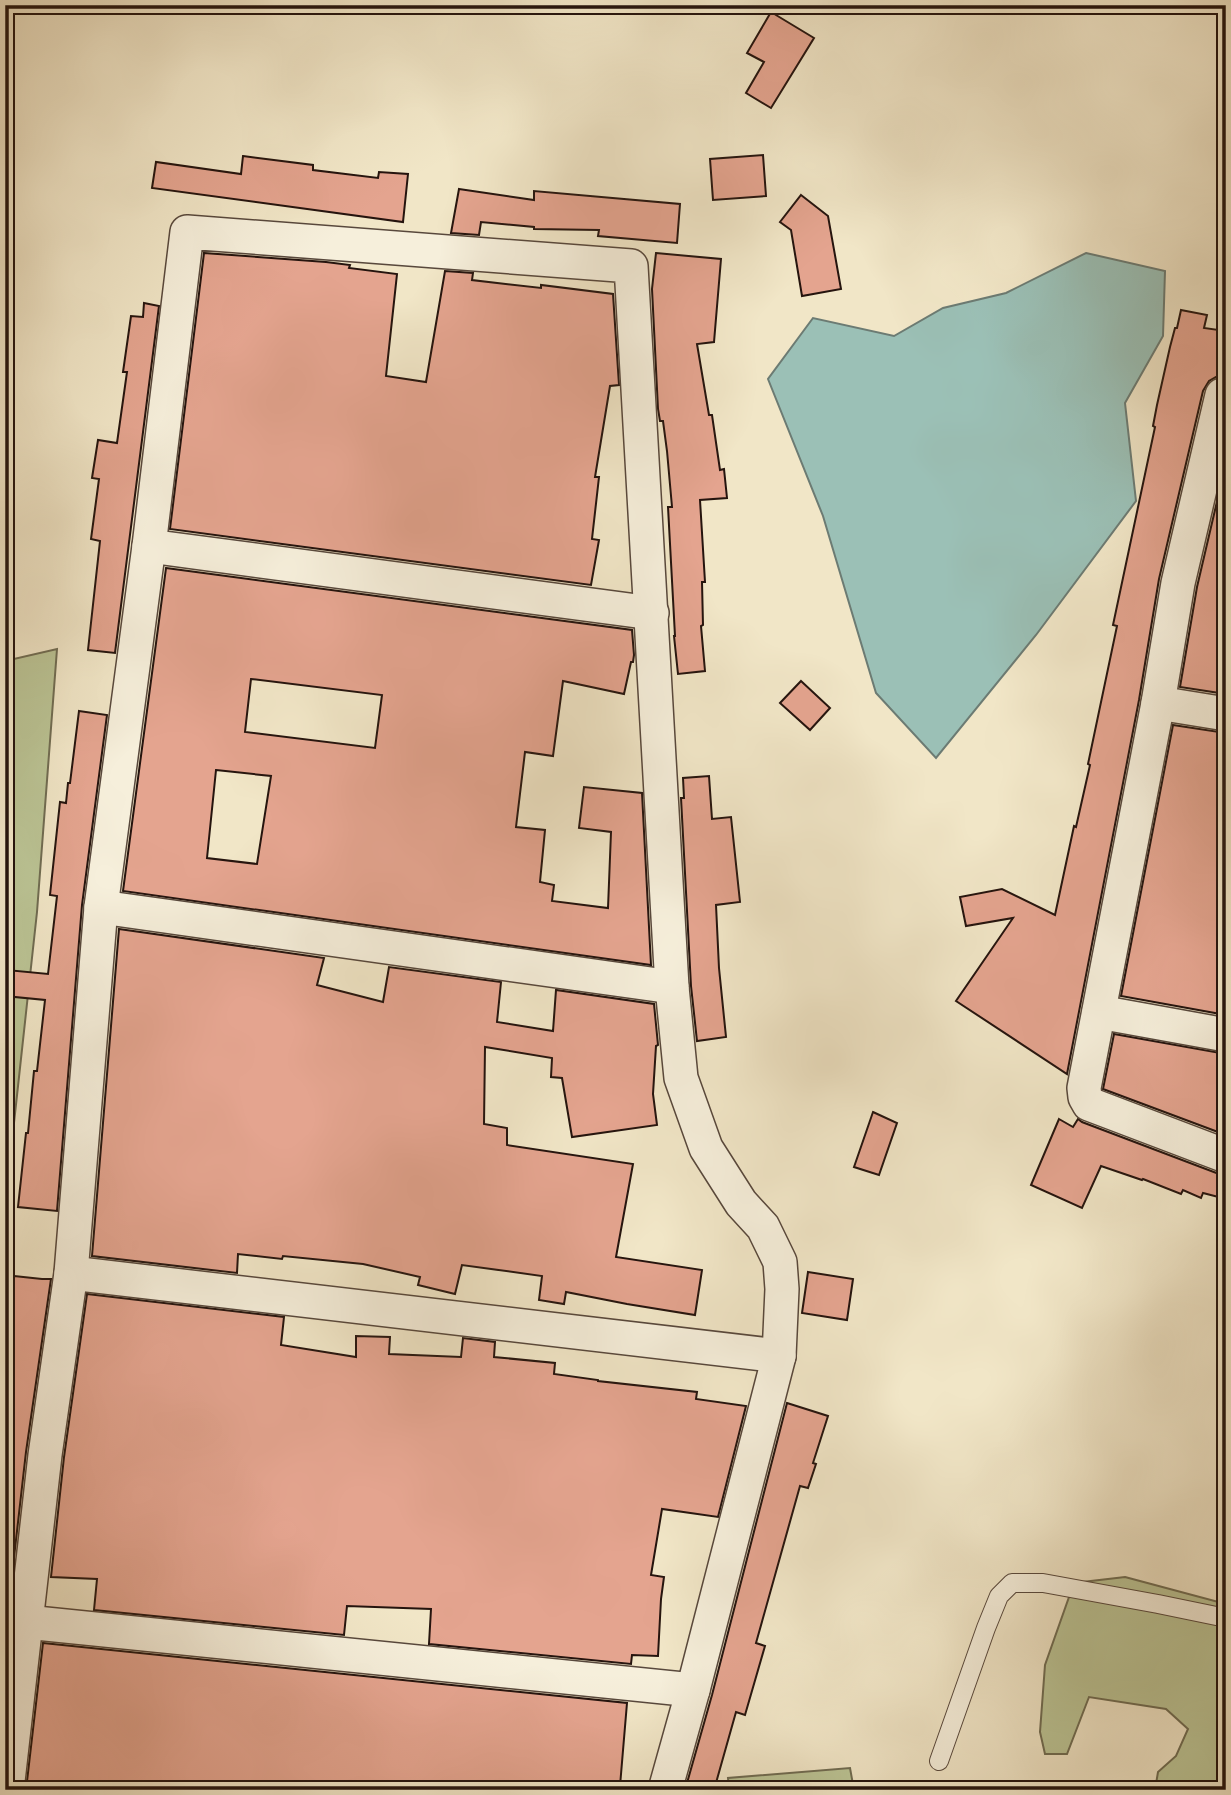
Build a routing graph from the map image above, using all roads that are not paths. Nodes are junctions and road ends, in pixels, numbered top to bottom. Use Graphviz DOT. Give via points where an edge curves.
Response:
graph roads {
  1 [pos="1226,396"];
  2 [pos="149,546"];
  3 [pos="652,613"];
  4 [pos="1158,703"];
  5 [pos="1226,713"];
  6 [pos="101,907"];
  7 [pos="672,987"];
  8 [pos="1098,1012"];
  9 [pos="1226,1035"];
  10 [pos="1226,1156"];
  11 [pos="71,1273"];
  12 [pos="779,1356"];
  13 [pos="1226,1618"];
  14 [pos="26,1622"];
  15 [pos="693,1690"];
  16 [pos="940,1760"];
  17 [pos="7,1790"];
  18 [pos="665,1790"];
  1 -- 4 [label="street" via="1222,395 1178,583"];
  2 -- 3 [label="street"];
  2 -- 3 [label="street" via="187,232 631,266"];
  2 -- 6 [label="street"];
  3 -- 7 [label="street"];
  4 -- 5 [label="street"];
  4 -- 8 [label="street"];
  6 -- 7 [label="street"];
  6 -- 11 [label="street"];
  7 -- 12 [label="street" via="681,1078 706,1148 741,1203 763,1227 780,1262"];
  8 -- 9 [label="street"];
  8 -- 10 [label="street" via="1084,1088 1089,1104"];
  11 -- 12 [label="street"];
  11 -- 14 [label="street"];
  12 -- 15 [label="street"];
  13 -- 16 [label="lane" via="1043,1583 1012,1583 999,1595"];
  14 -- 15 [label="street"];
  14 -- 17 [label="street"];
  15 -- 18 [label="street"];
}
